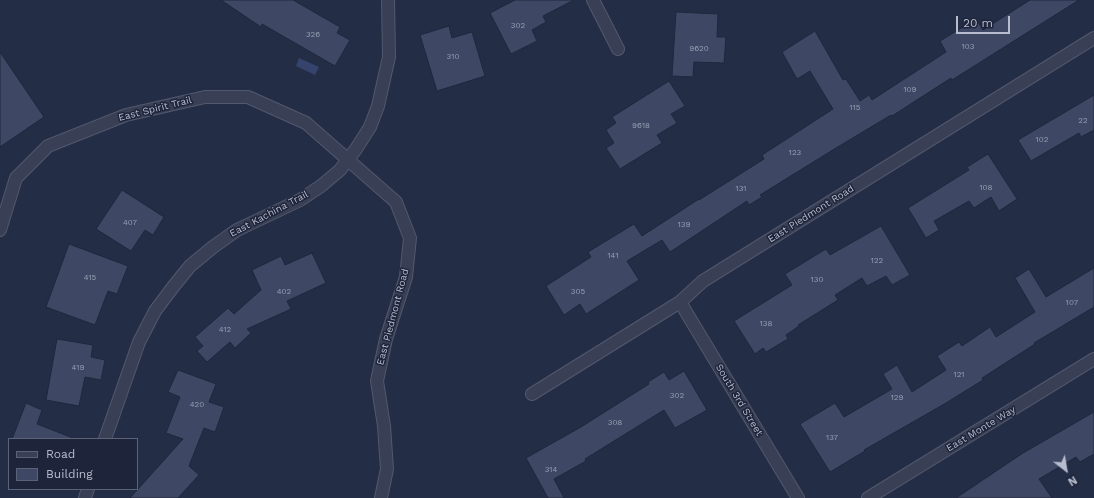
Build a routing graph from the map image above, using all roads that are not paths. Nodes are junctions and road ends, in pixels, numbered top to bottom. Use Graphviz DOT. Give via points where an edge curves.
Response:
graph roads {
  1 [pos="388,0"];
  2 [pos="593,0"];
  3 [pos="1094,38"];
  4 [pos="618,49"];
  5 [pos="347,160"];
  6 [pos="0,230"];
  7 [pos="680,302"];
  8 [pos="1094,359"];
  9 [pos="532,394"];
  10 [pos="105,438"];
  11 [pos="381,498"];
  12 [pos="798,498"];
  13 [pos="868,498"];
  1 -- 5 [label="street, East Kachina Trail" via="389,57 378,106 370,127"];
  2 -- 4 [label="street"];
  3 -- 7 [label="street, East Piedmont Road" via="703,281"];
  5 -- 6 [label="street, East Spirit Trail" via="306,123 248,97 205,97 126,115 48,146 16,178"];
  5 -- 10 [label="street, East Kachina Trail" via="340,170 300,200 237,230 190,266 156,311 139,342"];
  5 -- 11 [label="street, East Piedmont Road" via="396,202 410,238 406,277 386,339 377,381 387,469"];
  7 -- 9 [label="street, East Piedmont Road"];
  7 -- 12 [label="street, South 3rd Street"];
  8 -- 13 [label="street, East Monte Way"];
}
